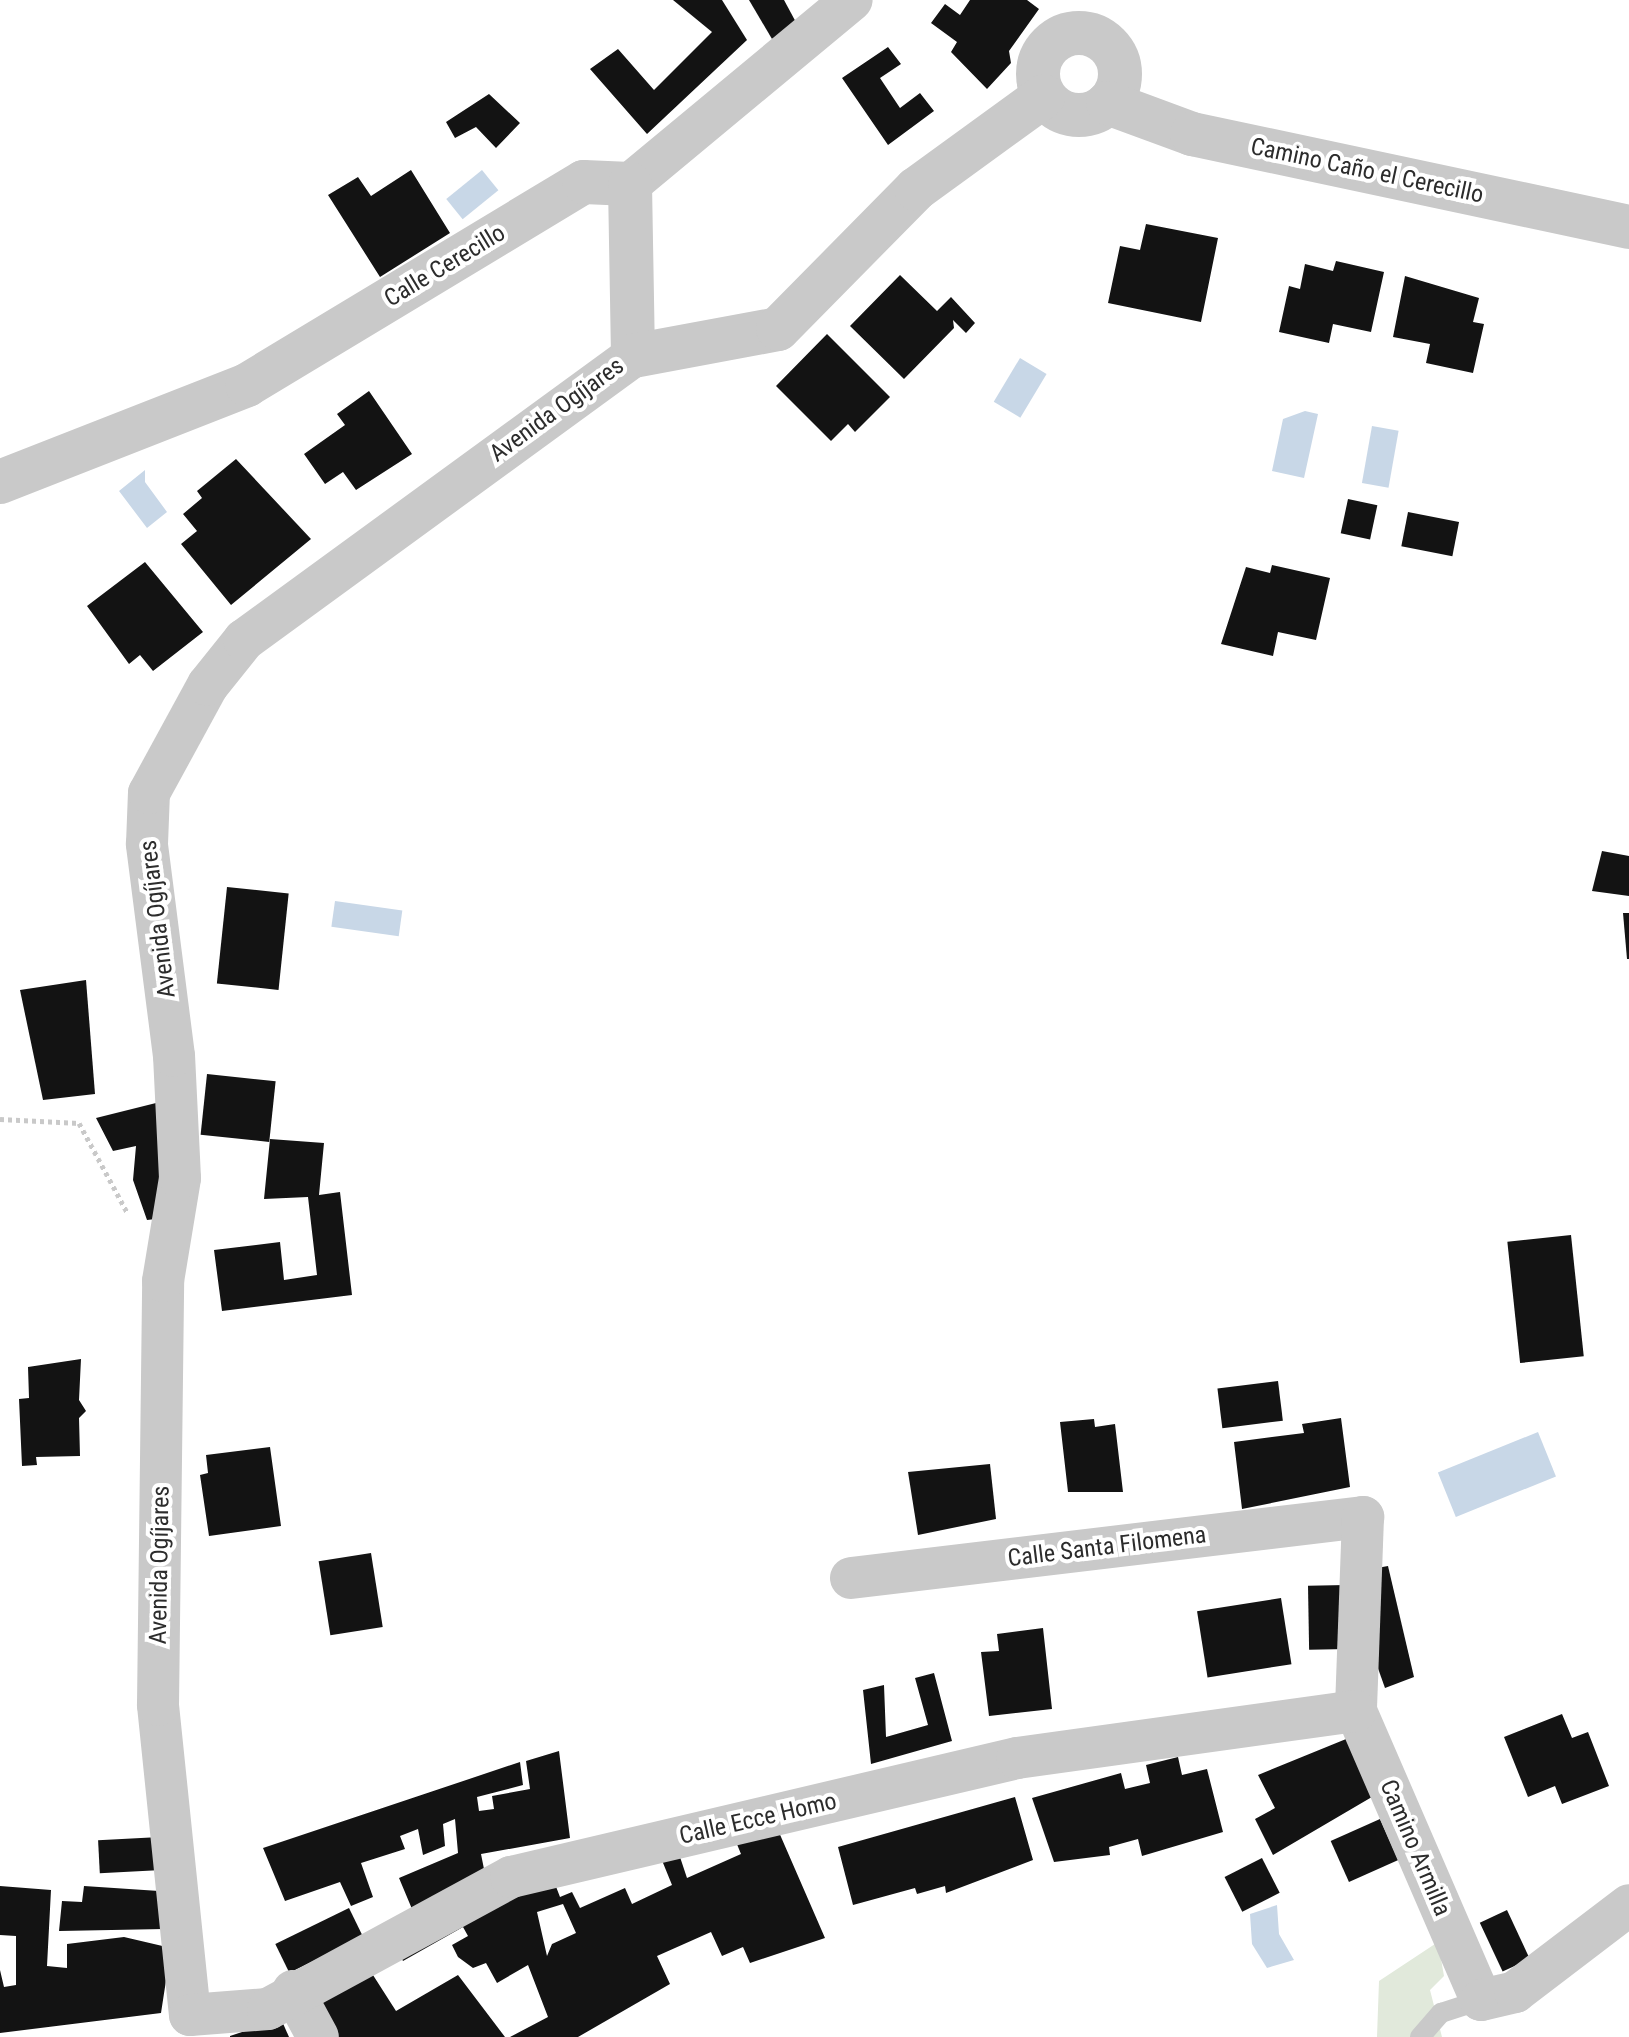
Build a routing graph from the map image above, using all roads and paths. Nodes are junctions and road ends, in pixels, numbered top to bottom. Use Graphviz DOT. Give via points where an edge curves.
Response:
graph roads {
  1 [pos="852,0"];
  2 [pos="1079,16"];
  3 [pos="1044,96"];
  4 [pos="1108,103"];
  5 [pos="630,184"];
  6 [pos="1629,227"];
  7 [pos="633,356"];
  8 [pos="0,482"];
  9 [pos="0,1119"];
  10 [pos="163,1281"];
  11 [pos="1363,1517"];
  12 [pos="851,1578"];
  13 [pos="1356,1711"];
  14 [pos="1629,1905"];
  15 [pos="293,1991"];
  16 [pos="1481,2000"];
  17 [pos="176,2026"];
  18 [pos="318,2037"];
  19 [pos="1420,2037"];
  1 -- 5 [label="street"];
  2 -- 3 [label="street" via="1042,55"];
  2 -- 4 [label="street" via="1116,57 1119,82"];
  3 -- 4 [label="street" via="1074,115"];
  3 -- 7 [label="street, Avenida Ogíjares" via="916,189 778,329"];
  4 -- 6 [label="street, Camino Caño el Cerecillo" via="1192,134"];
  5 -- 7 [label="street"];
  5 -- 8 [label="street, Calle Cerecillo" via="584,182 247,385"];
  7 -- 10 [label="street, Avenida Ogíjares" via="244,640 208,685 149,793 147,844 174,1056 180,1178"];
  9 -- 10 [label="path" via="79,1123"];
  10 -- 17 [label="street, Avenida Ogíjares" via="158,1705"];
  11 -- 12 [label="street, Calle Santa Filomena"];
  11 -- 13 [label="street, Camino Armilla"];
  13 -- 15 [label="street, Calle Ecce Homo" via="1017,1758 511,1877"];
  13 -- 16 [label="street, Camino Armilla"];
  14 -- 16 [label="street" via="1515,1992"];
  15 -- 17 [label="street, Calle Ecce Homo" via="268,2009"];
  15 -- 18 [label="street"];
  16 -- 19 [label="lane" via="1441,2013"];
}
